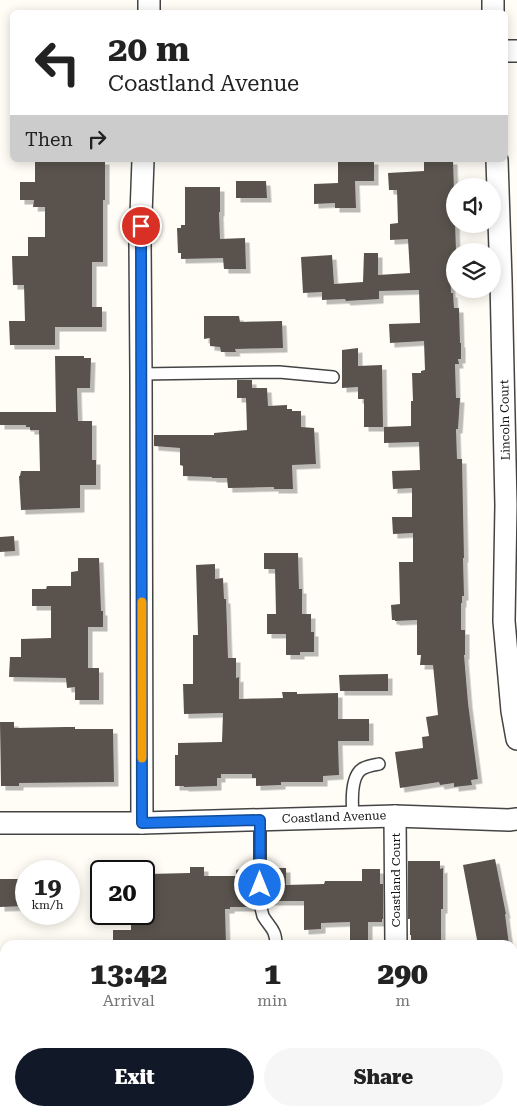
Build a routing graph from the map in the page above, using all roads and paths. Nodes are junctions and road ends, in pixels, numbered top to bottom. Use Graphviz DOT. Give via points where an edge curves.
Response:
graph roads {
  1 [pos="143,162"];
  2 [pos="497,162"];
  3 [pos="509,280"];
  4 [pos="142,374"];
  5 [pos="333,377"];
  6 [pos="512,505"];
  7 [pos="517,739"];
  8 [pos="379,764"];
  9 [pos="395,816"];
  10 [pos="353,817"];
  11 [pos="517,819"];
  12 [pos="260,820"];
  13 [pos="0,823"];
  14 [pos="142,823"];
  15 [pos="276,940"];
  16 [pos="396,940"];
  1 -- 4 [label="street" via="140,242"];
  2 -- 3 [label="street, Lincoln Court"];
  3 -- 6 [label="street, Lincoln Court"];
  4 -- 5 [label="lane" via="279,372"];
  4 -- 14 [label="street"];
  6 -- 7 [label="street, Lincoln Court" via="504,621"];
  8 -- 10 [label="lane" via="362,768 355,778"];
  9 -- 10 [label="street, Coastland Avenue"];
  9 -- 11 [label="street, Coastland Avenue"];
  9 -- 16 [label="street, Coastland Court"];
  10 -- 12 [label="street, Coastland Avenue"];
  12 -- 14 [label="street, Coastland Avenue"];
  12 -- 15 [label="lane" via="260,904"];
  13 -- 14 [label="street, Coastland Avenue"];
}
